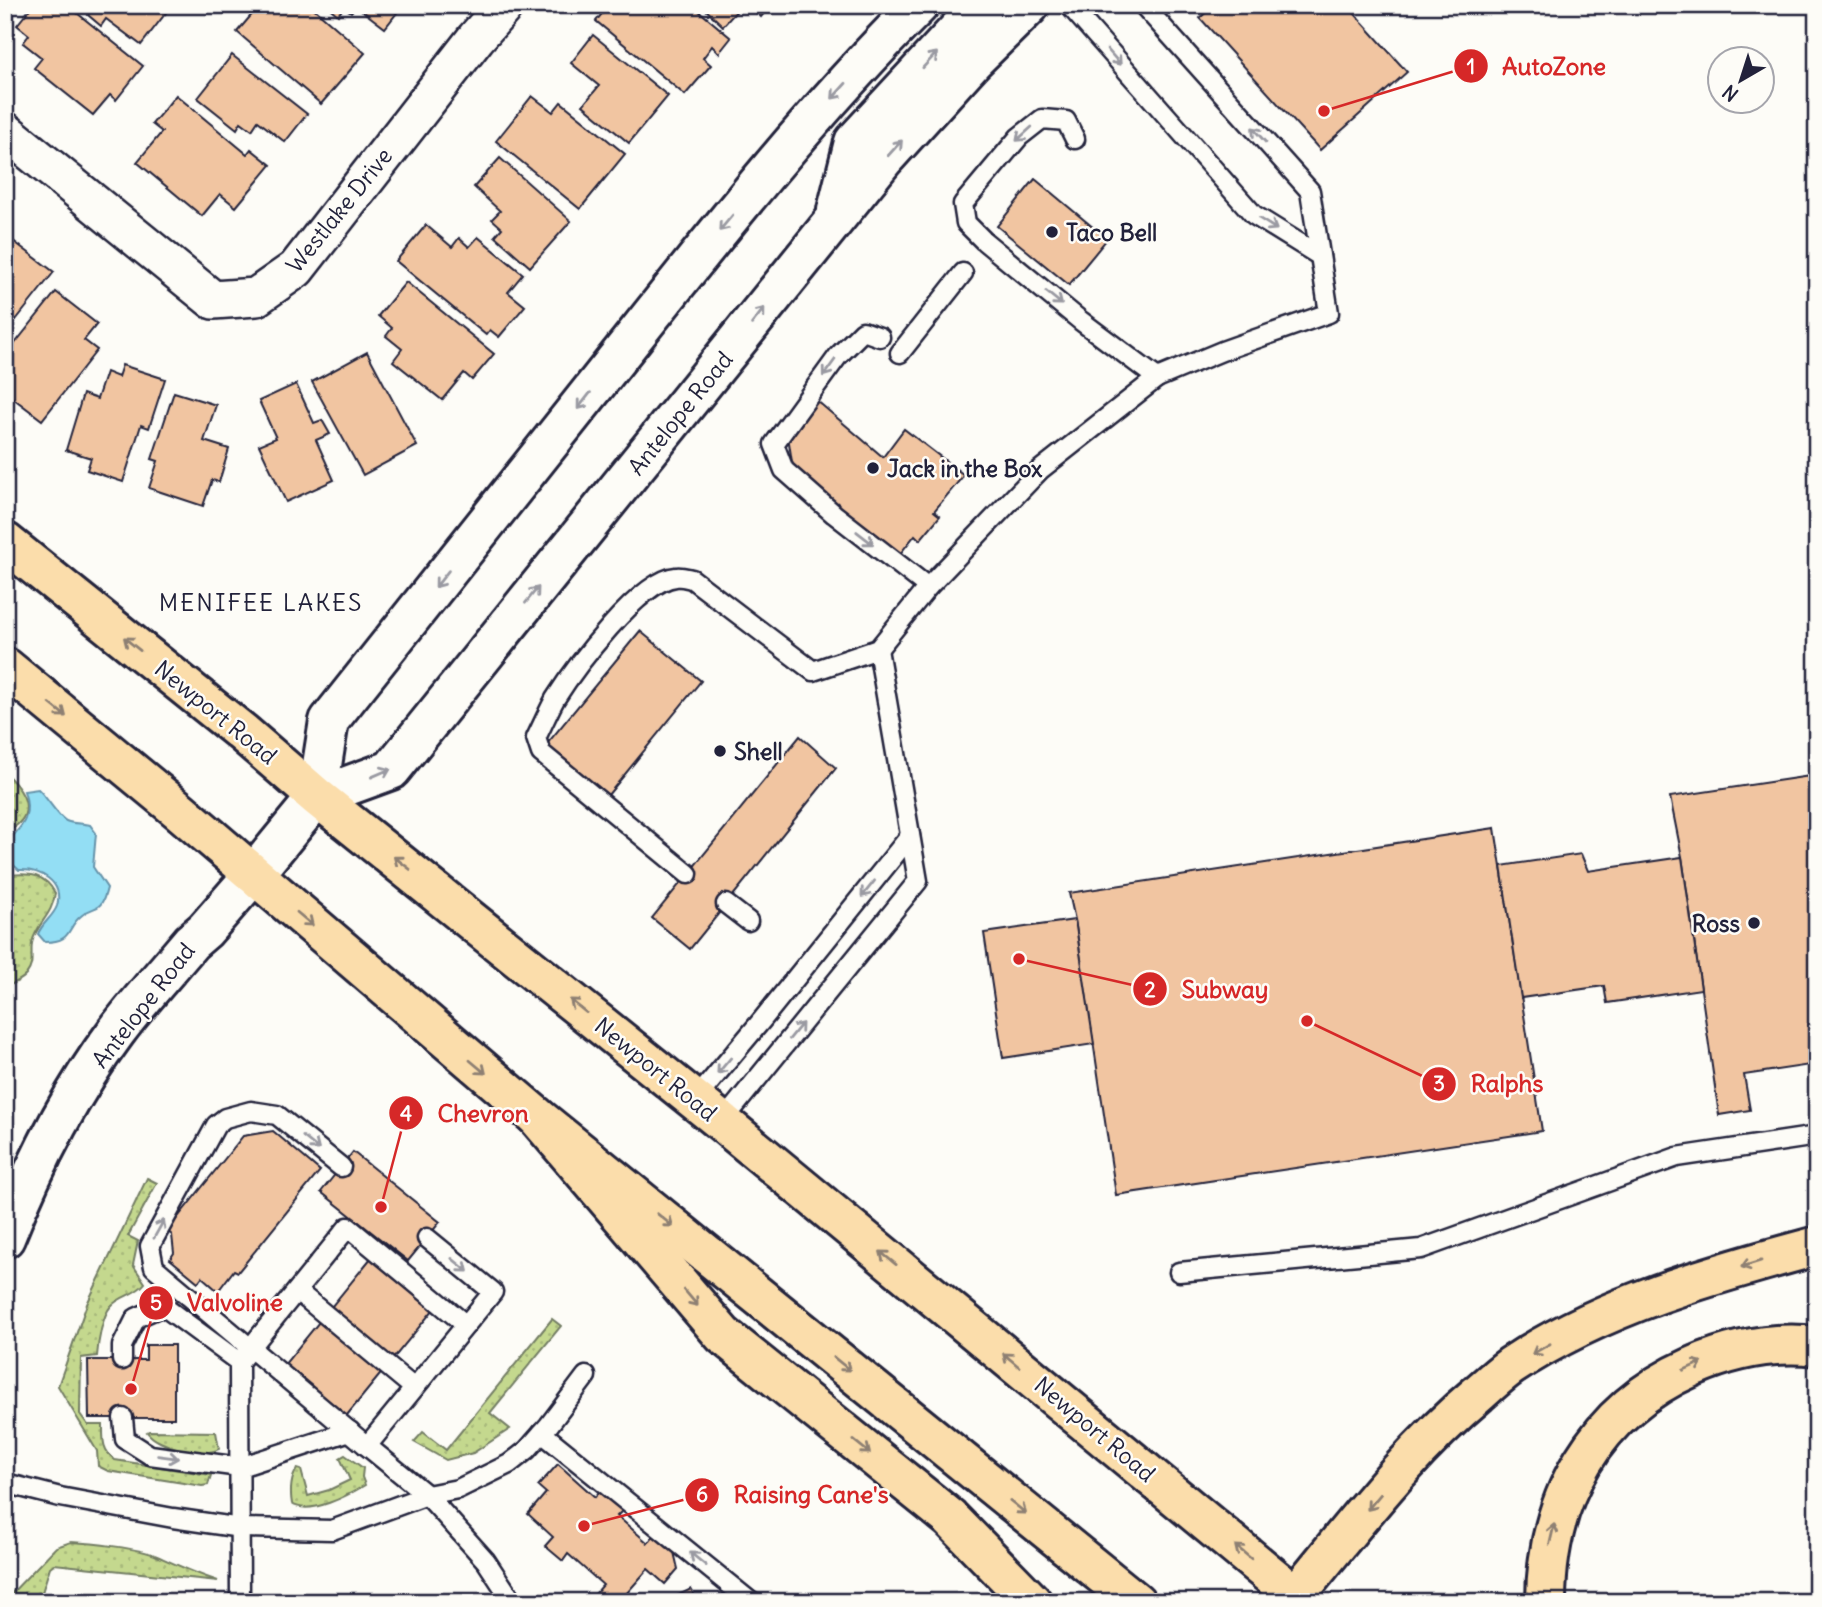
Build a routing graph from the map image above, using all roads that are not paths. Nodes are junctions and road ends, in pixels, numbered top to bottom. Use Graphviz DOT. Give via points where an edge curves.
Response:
graph roads {
  1 [pos="505,5"];
  2 [pos="919,5"];
  3 [pos="981,5"];
  4 [pos="1030,5"];
  5 [pos="1069,5"];
  6 [pos="1143,5"];
  7 [pos="5,131"];
  8 [pos="1075,139"];
  9 [pos="835,219"];
  10 [pos="1320,256"];
  11 [pos="963,273"];
  12 [pos="880,337"];
  13 [pos="900,353"];
  14 [pos="1157,378"];
  15 [pos="5,542"];
  16 [pos="928,587"];
  17 [pos="878,649"];
  18 [pos="5,667"];
  19 [pos="317,797"];
  20 [pos="911,836"];
  21 [pos="688,874"];
  22 [pos="253,875"];
  23 [pos="726,904"];
  24 [pos="748,921"];
  25 [pos="709,1111"];
  26 [pos="536,1115"];
  27 [pos="1817,1136"];
  28 [pos="341,1167"];
  29 [pos="5,1238"];
  30 [pos="427,1238"];
  31 [pos="1817,1246"];
  32 [pos="1179,1272"];
  33 [pos="297,1291"];
  34 [pos="466,1325"];
  35 [pos="1817,1346"];
  36 [pos="244,1355"];
  37 [pos="122,1360"];
  38 [pos="586,1376"];
  39 [pos="414,1388"];
  40 [pos="123,1418"];
  41 [pos="350,1431"];
  42 [pos="542,1433"];
  43 [pos="367,1446"];
  44 [pos="240,1467"];
  45 [pos="5,1483"];
  46 [pos="427,1495"];
  47 [pos="240,1528"];
  48 [pos="1296,1600"];
  49 [pos="240,1602"];
  50 [pos="513,1602"];
  51 [pos="751,1602"];
  52 [pos="1032,1602"];
  53 [pos="1136,1602"];
  54 [pos="1546,1602"];
  1 -- 7 [label="street, Westlake Drive" via="296,269 256,297 213,300"];
  2 -- 19 [label="main road, one-way" via="788,148 693,263 336,712 329,722"];
  9 -- 3 [label="main road, one-way" via="854,142"];
  9 -- 4 [label="main road, Antelope Road, one-way" via="883,160"];
  5 -- 10 [label="lane, one-way" via="1254,215"];
  10 -- 6 [label="lane, one-way" via="1310,191"];
  8 -- 14 [label="lane, one-way" via="1066,121 1042,119 1019,137 963,204 966,223 1081,321"];
  19 -- 9 [label="main road, Antelope Road, one-way" via="390,770"];
  10 -- 14 [label="lane" via="1329,313"];
  11 -- 13 [label="lane"];
  12 -- 16 [label="lane, one-way" via="863,331 838,356 774,444 784,470"];
  14 -- 16 [label="lane" via="1040,470"];
  19 -- 15 [label="main road, Newport Road, one-way"];
  16 -- 17 [label="lane"];
  17 -- 20 [label="lane"];
  17 -- 21 [label="lane" via="813,671 692,579 675,577 652,587 626,609 555,700 536,738 541,753"];
  18 -- 22 [label="main road, one-way"];
  19 -- 22 [label="main road, Antelope Road"];
  25 -- 19 [label="main road, Newport Road, one-way"];
  20 -- 25 [label="lane, one-way"];
  25 -- 20 [label="lane, one-way" via="918,881"];
  22 -- 26 [label="main road, one-way"];
  22 -- 29 [label="main road, Antelope Road" via="116,1032 66,1106"];
  23 -- 24 [label="lane"];
  48 -- 25 [label="main road, Newport Road, one-way"];
  26 -- 52 [label="main road, one-way" via="723,1335 950,1518"];
  26 -- 53 [label="main road, one-way"];
  27 -- 32 [label="lane" via="1677,1157 1421,1249"];
  36 -- 28 [label="lane, one-way" via="154,1267 150,1246 216,1125 225,1118 251,1111 277,1115"];
  30 -- 34 [label="lane, one-way" via="494,1292"];
  31 -- 48 [label="main road, one-way" via="1672,1289 1607,1315 1511,1367 1414,1454"];
  33 -- 34 [label="lane" via="348,1227"];
  33 -- 36 [label="lane"];
  33 -- 39 [label="lane"];
  34 -- 39 [label="lane"];
  54 -- 35 [label="main road, one-way" via="1550,1541 1566,1493 1593,1445 1619,1415 1659,1383 1725,1354"];
  36 -- 37 [label="lane" via="163,1306 136,1318 122,1346"];
  36 -- 41 [label="lane"];
  36 -- 44 [label="lane"];
  38 -- 42 [label="lane"];
  39 -- 43 [label="lane"];
  40 -- 44 [label="lane, one-way" via="125,1439 150,1455"];
  41 -- 43 [label="lane"];
  41 -- 44 [label="lane"];
  42 -- 46 [label="lane" via="509,1464 458,1489"];
  51 -- 42 [label="lane, one-way"];
  43 -- 46 [label="lane"];
  44 -- 47 [label="lane"];
  45 -- 47 [label="lane"];
  46 -- 47 [label="lane" via="332,1530"];
  46 -- 50 [label="lane" via="486,1561"];
  47 -- 49 [label="lane"];
}
